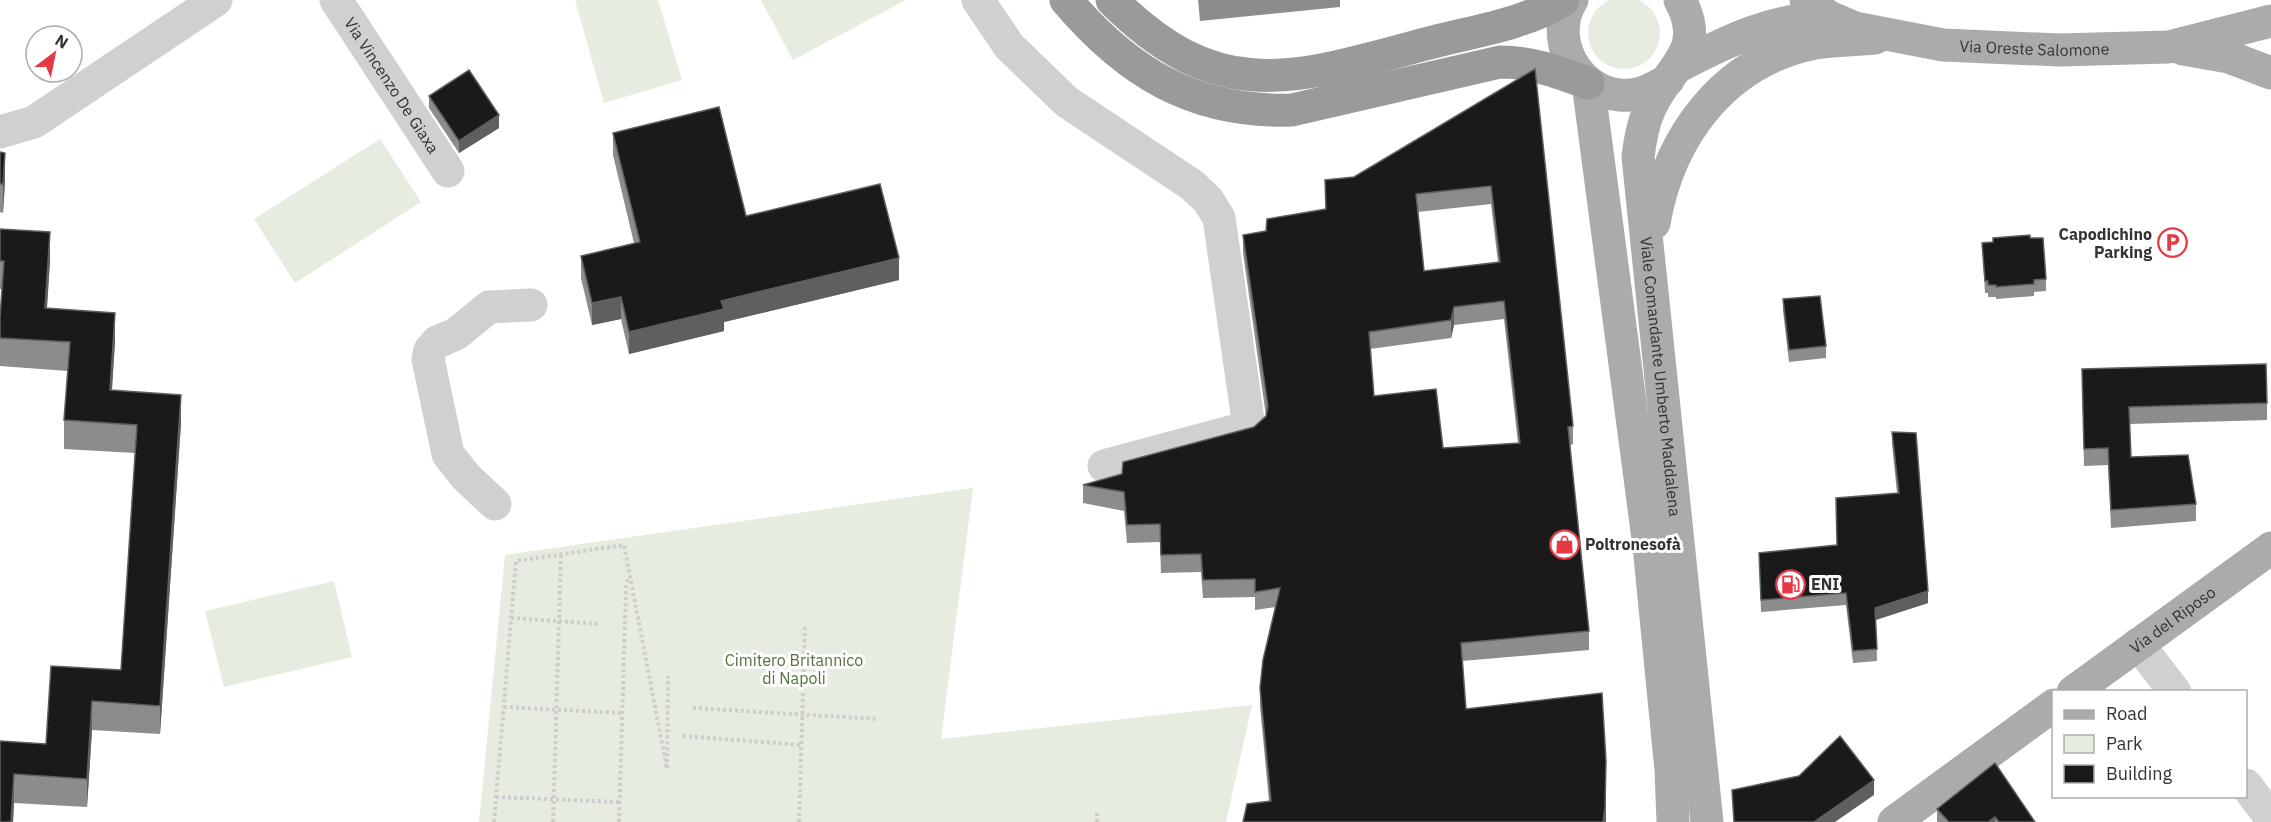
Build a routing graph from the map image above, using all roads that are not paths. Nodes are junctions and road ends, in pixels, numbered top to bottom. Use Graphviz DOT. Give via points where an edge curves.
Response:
graph roads {
  1 [pos="216,0"];
  2 [pos="336,0"];
  3 [pos="978,0"];
  4 [pos="1066,0"];
  5 [pos="1112,0"];
  6 [pos="1563,0"];
  7 [pos="1572,0"];
  8 [pos="1680,0"];
  9 [pos="1818,8"];
  10 [pos="2271,21"];
  11 [pos="1889,36"];
  12 [pos="2169,47"];
  13 [pos="1673,73"];
  14 [pos="2271,73"];
  15 [pos="1588,82"];
  16 [pos="0,132"];
  17 [pos="448,171"];
  18 [pos="1648,254"];
  19 [pos="531,304"];
  20 [pos="1104,466"];
  21 [pos="495,504"];
  22 [pos="2271,548"];
  23 [pos="2138,644"];
  24 [pos="2076,690"];
  25 [pos="2173,690"];
  26 [pos="2052,706"];
  27 [pos="2247,785"];
  28 [pos="2271,818"];
  29 [pos="1673,822"];
  30 [pos="1707,822"];
  31 [pos="1894,822"];
  1 -- 16 [label="street" via="34,122"];
  2 -- 17 [label="street, Via Vincenzo De Giaxa"];
  3 -- 20 [label="street" via="1009,46 1067,102 1192,185 1219,218 1249,427"];
  4 -- 15 [label="highway" via="1087,25 1139,70 1197,99 1227,106 1292,110 1500,62 1539,66"];
  5 -- 6 [label="highway" via="1150,36 1201,65 1262,77 1303,75 1341,66 1524,17"];
  7 -- 15 [label="main road" via="1563,38 1567,55"];
  8 -- 13 [label="main road, Viale Comandante Umberto Maddalena" via="1688,17 1689,34 1687,51"];
  9 -- 11 [label="main road, Via Oreste Salomone" via="1855,28"];
  9 -- 13 [label="main road" via="1745,33"];
  10 -- 12 [label="main road, Via Oreste Salomone"];
  11 -- 12 [label="main road, Via Oreste Salomone" via="1943,45 2059,50"];
  11 -- 18 [label="main road" via="1814,44 1780,55 1726,86 1684,135 1669,164 1659,190"];
  12 -- 14 [label="main road" via="2229,57"];
  13 -- 15 [label="main road" via="1654,89 1637,94 1611,93"];
  13 -- 18 [label="main road, Viale Comandante Umberto Maddalena" via="1651,106 1640,141"];
  15 -- 29 [label="main road, Viale Comandante Umberto Maddalena" via="1649,546"];
  18 -- 30 [label="main road, Viale Comandante Umberto Maddalena"];
  19 -- 21 [label="street" via="489,307 456,334 437,342 428,359 448,454"];
  22 -- 23 [label="main road, Via del Riposo"];
  23 -- 24 [label="main road, Via del Riposo"];
  23 -- 25 [label="street"];
  26 -- 31 [label="main road"];
  27 -- 28 [label="street"];
}
